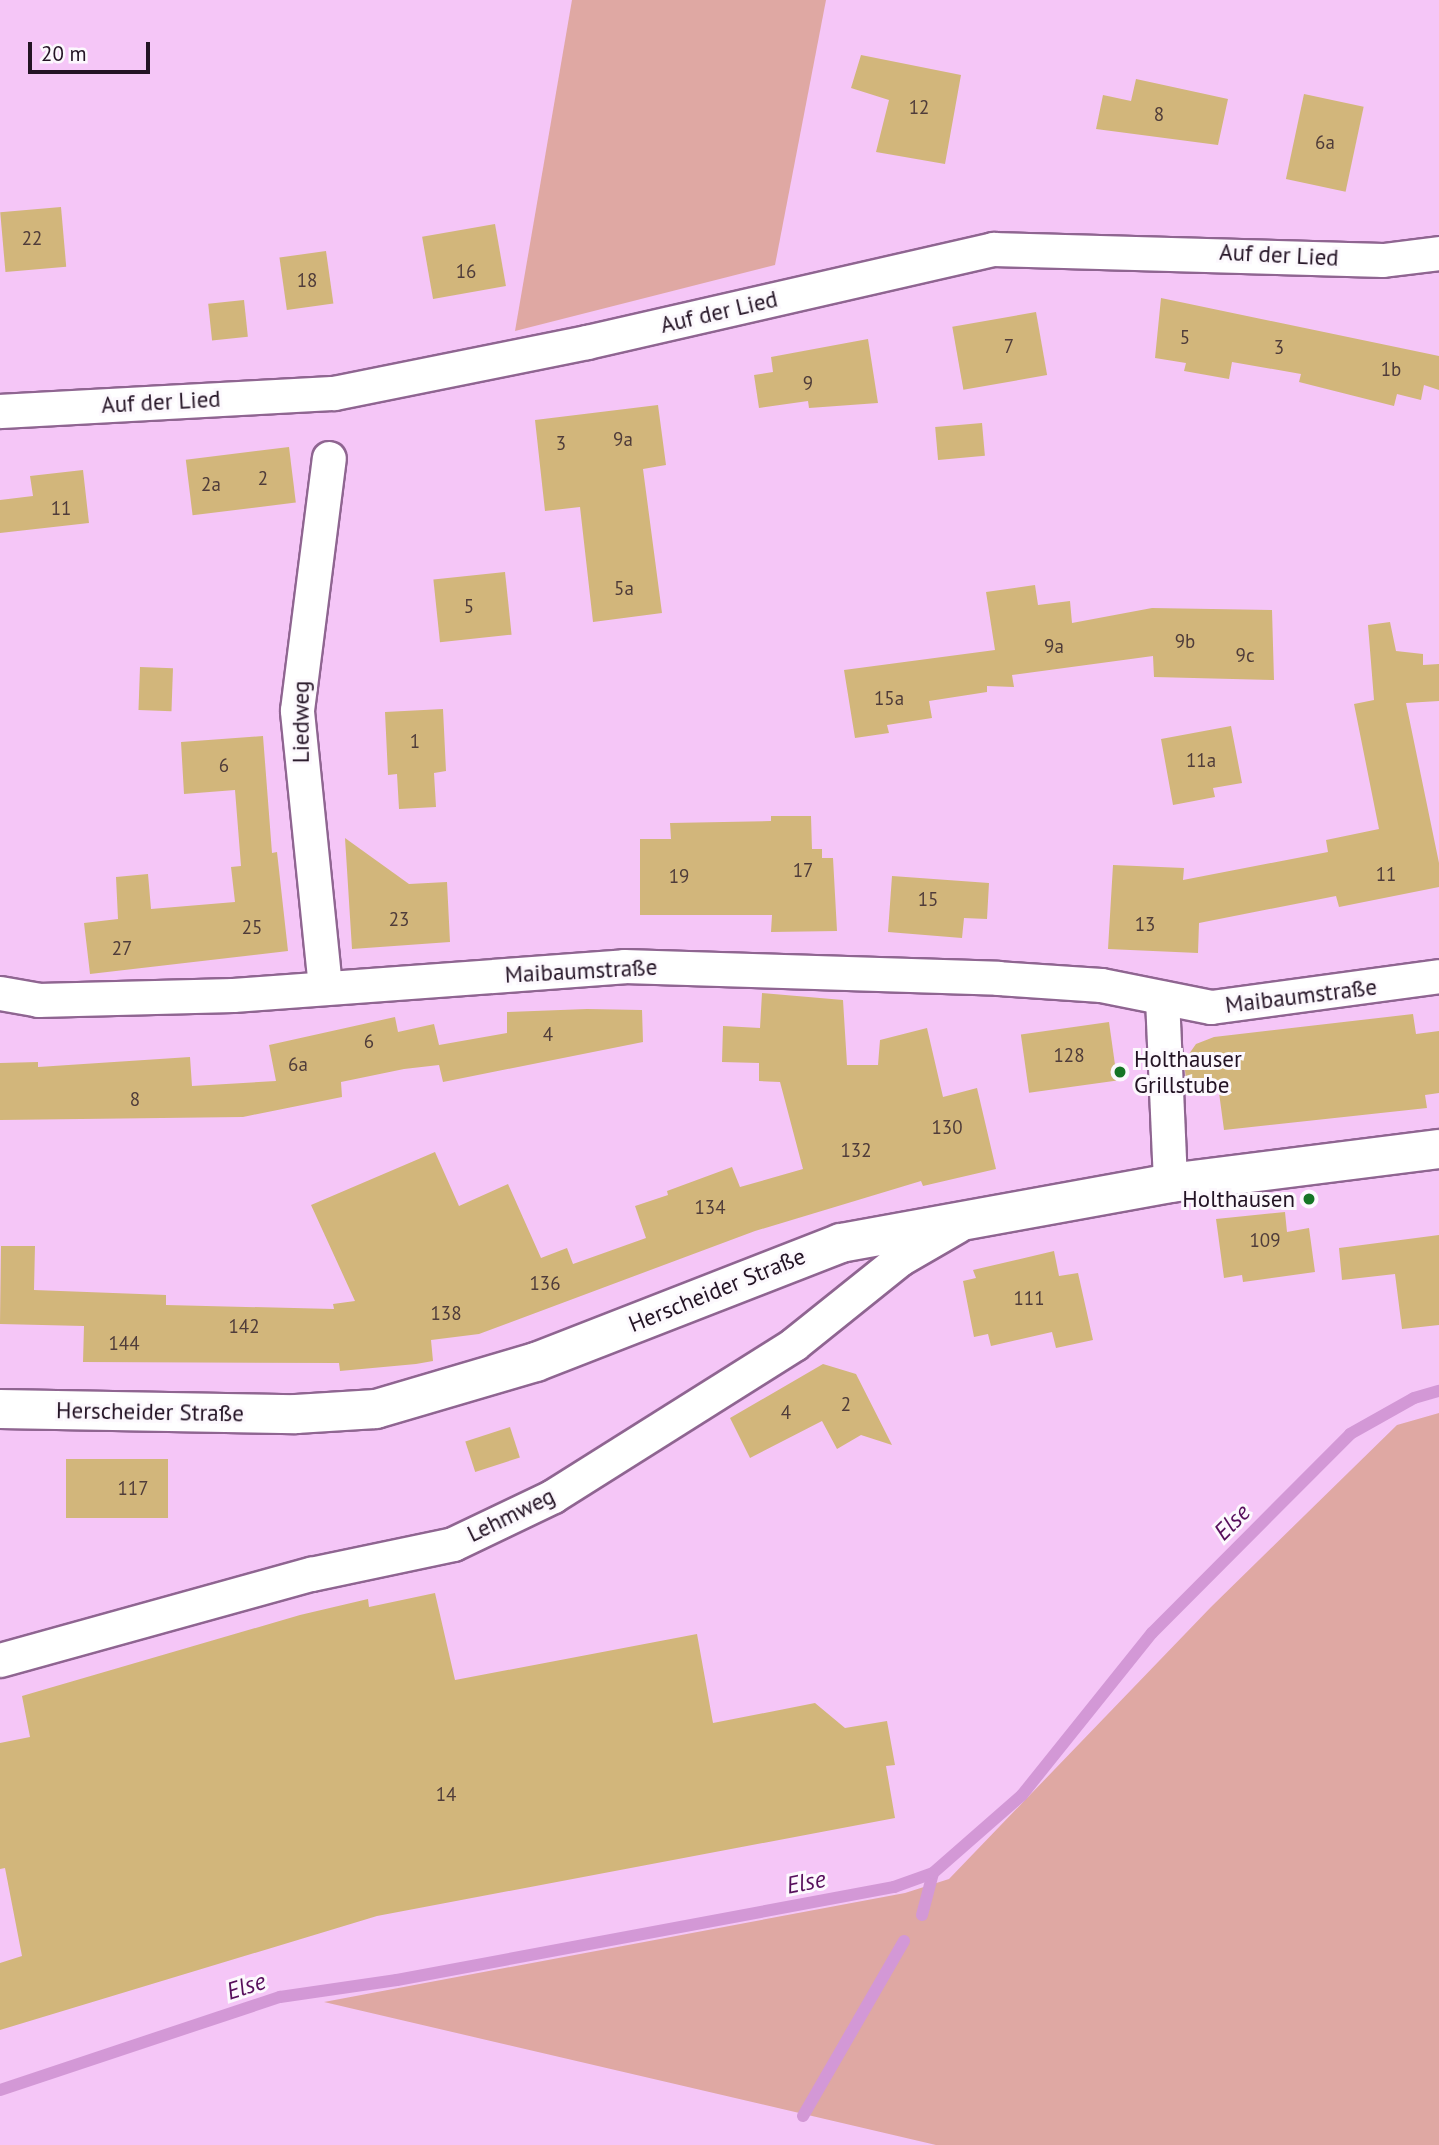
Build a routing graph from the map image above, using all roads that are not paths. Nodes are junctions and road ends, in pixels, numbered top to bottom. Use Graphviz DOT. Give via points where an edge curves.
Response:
graph roads {
  1 [pos="1439,253"];
  2 [pos="0,411"];
  3 [pos="328,458"];
  4 [pos="1439,976"];
  5 [pos="325,987"];
  6 [pos="0,993"];
  7 [pos="1162,998"];
  8 [pos="1439,1149"];
  9 [pos="1170,1183"];
  10 [pos="957,1226"];
  11 [pos="0,1409"];
  12 [pos="0,1660"];
  1 -- 2 [label="street, Auf der Lied" via="1383,260 993,249 587,342 334,393"];
  3 -- 5 [label="street, Liedweg" via="297,710"];
  4 -- 7 [label="street, Maibaumstraße" via="1211,1007"];
  5 -- 6 [label="street, Maibaumstraße" via="115,1000"];
  5 -- 7 [label="street, Maibaumstraße" via="624,966 998,978 1101,985"];
  7 -- 9 [label="street"];
  8 -- 9 [label="main road, Herscheider Straße"];
  9 -- 10 [label="main road, Herscheider Straße"];
  10 -- 11 [label="main road, Herscheider Straße" via="800,1255 536,1362 376,1409 296,1414"];
  10 -- 12 [label="street, Lehmweg" via="900,1259 794,1344 553,1496 453,1544 311,1574"];
}
